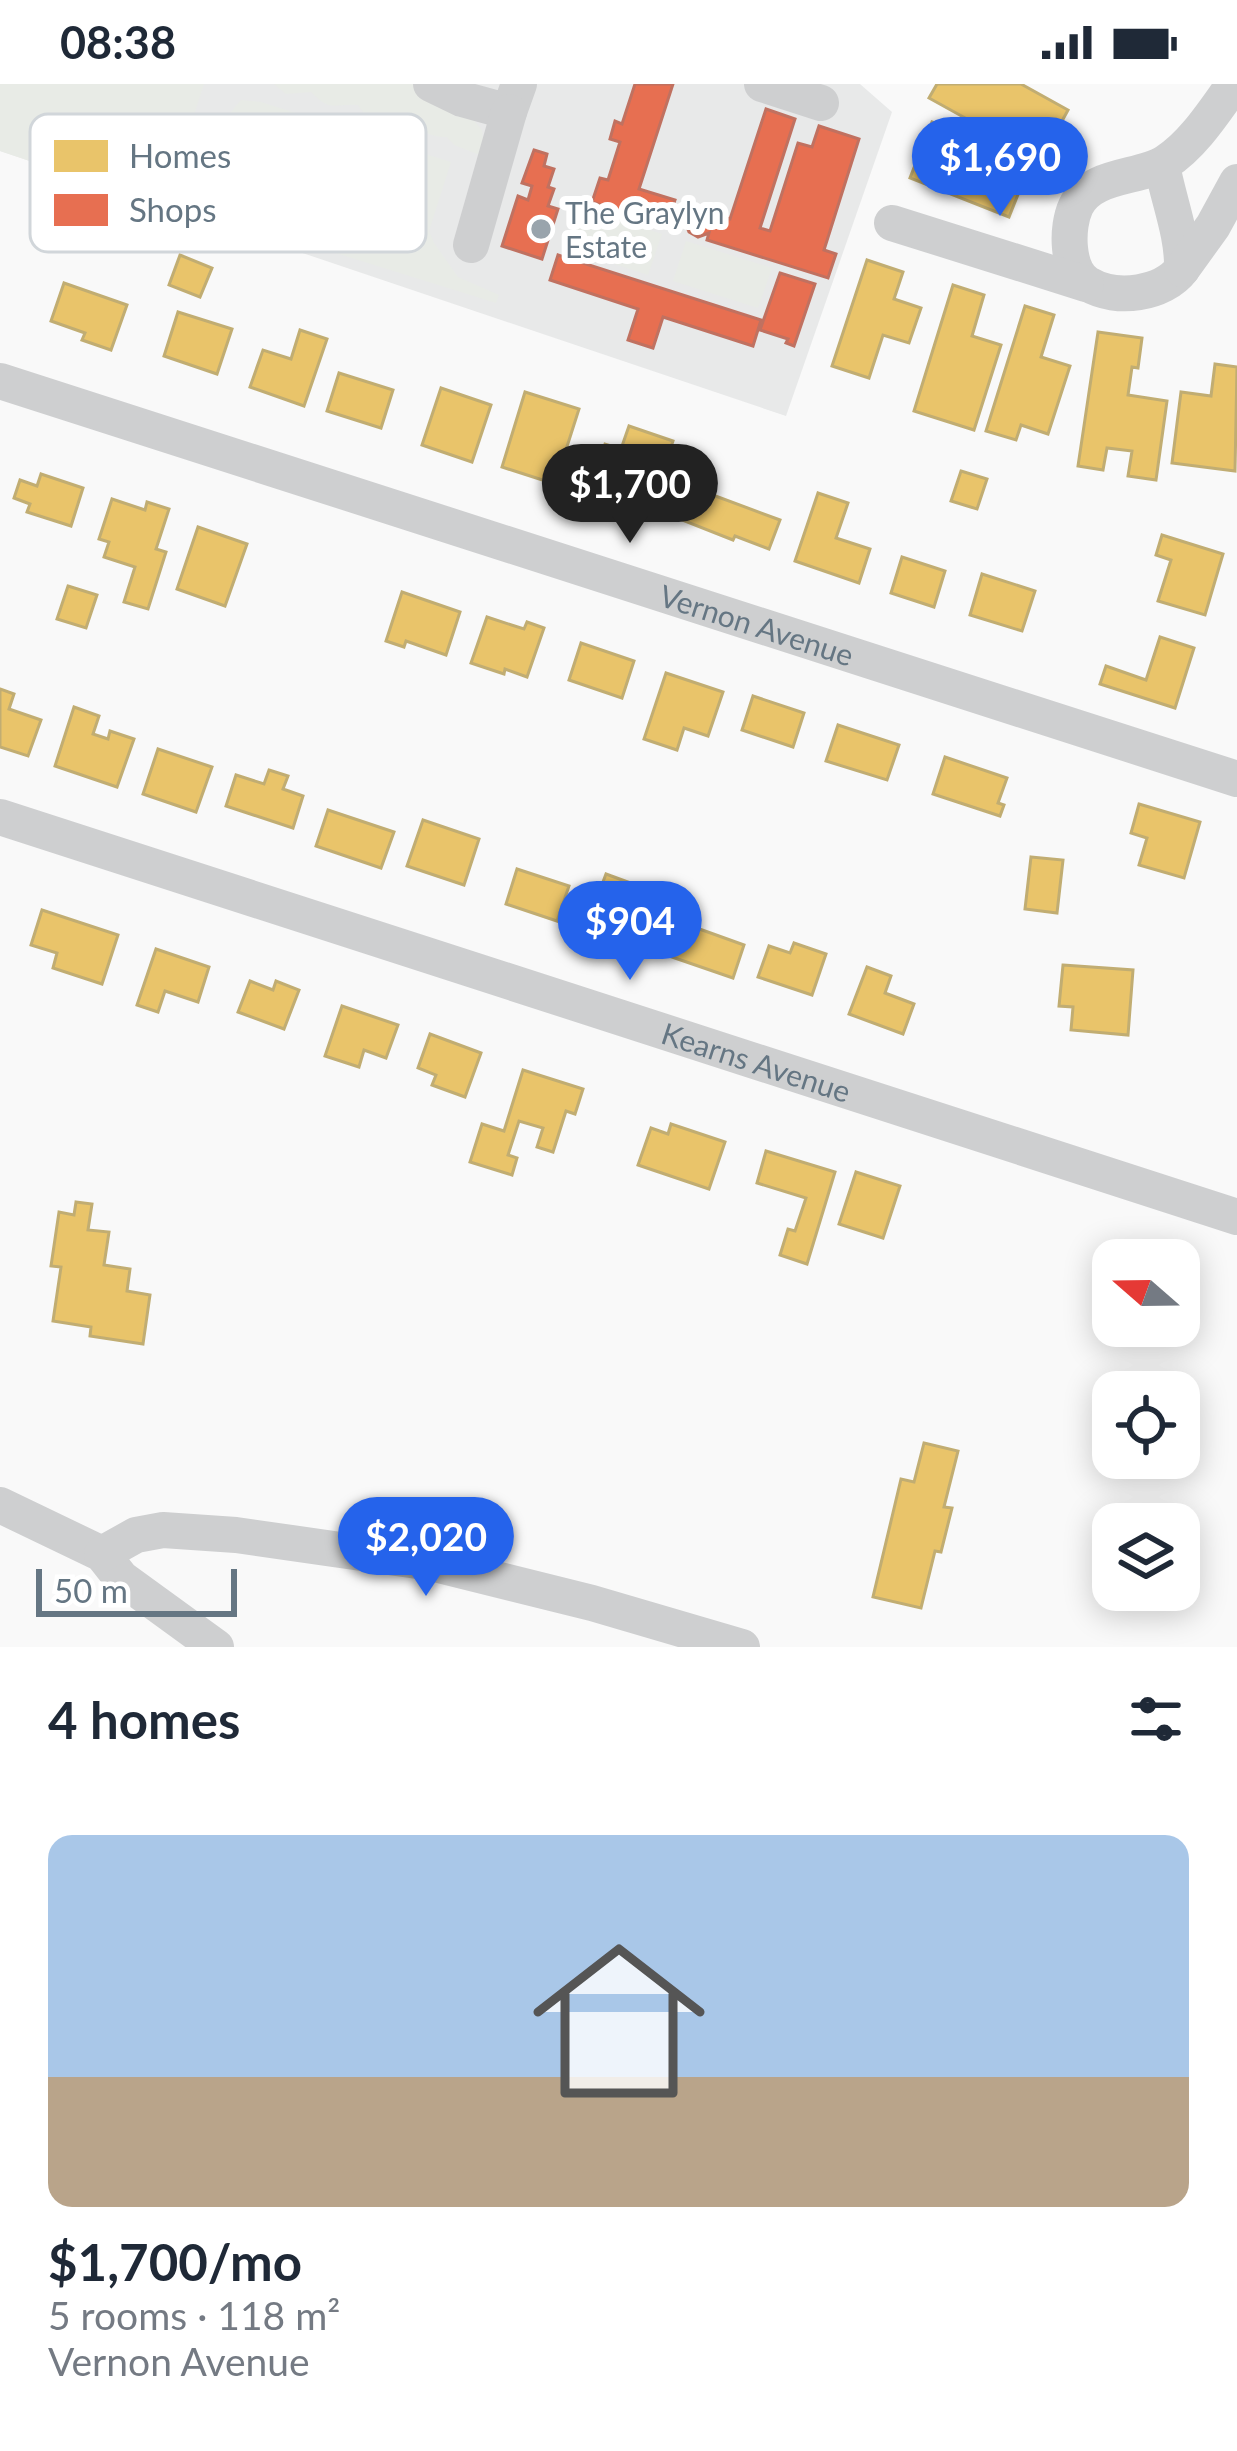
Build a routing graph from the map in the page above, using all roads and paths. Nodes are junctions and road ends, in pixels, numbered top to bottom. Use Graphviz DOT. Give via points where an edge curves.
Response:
graph roads {
  1 [pos="431,84"];
  2 [pos="763,84"];
  3 [pos="1234,84"];
  4 [pos="514,98"];
  5 [pos="820,103"];
  6 [pos="1162,165"];
  7 [pos="1237,182"];
  8 [pos="892,224"];
  9 [pos="471,244"];
  10 [pos="1183,269"];
  11 [pos="1086,284"];
  12 [pos="0,380"];
  13 [pos="1237,779"];
  14 [pos="0,818"];
  15 [pos="1237,1217"];
  16 [pos="0,1505"];
  17 [pos="102,1554"];
  18 [pos="197,1642"];
  19 [pos="742,1647"];
  1 -- 4 [label="street" via="462,99"];
  2 -- 5 [label="street"];
  3 -- 6 [label="street"];
  4 -- 9 [label="street"];
  6 -- 10 [label="street"];
  6 -- 11 [label="street" via="1094,188 1076,206 1070,244"];
  7 -- 10 [label="street"];
  8 -- 11 [label="street"];
  10 -- 11 [label="street" via="1150,291"];
  12 -- 13 [label="street, Vernon Avenue"];
  14 -- 15 [label="street, Kearns Avenue"];
  16 -- 17 [label="street"];
  17 -- 18 [label="street"];
  17 -- 19 [label="street" via="163,1530 431,1563"];
}
